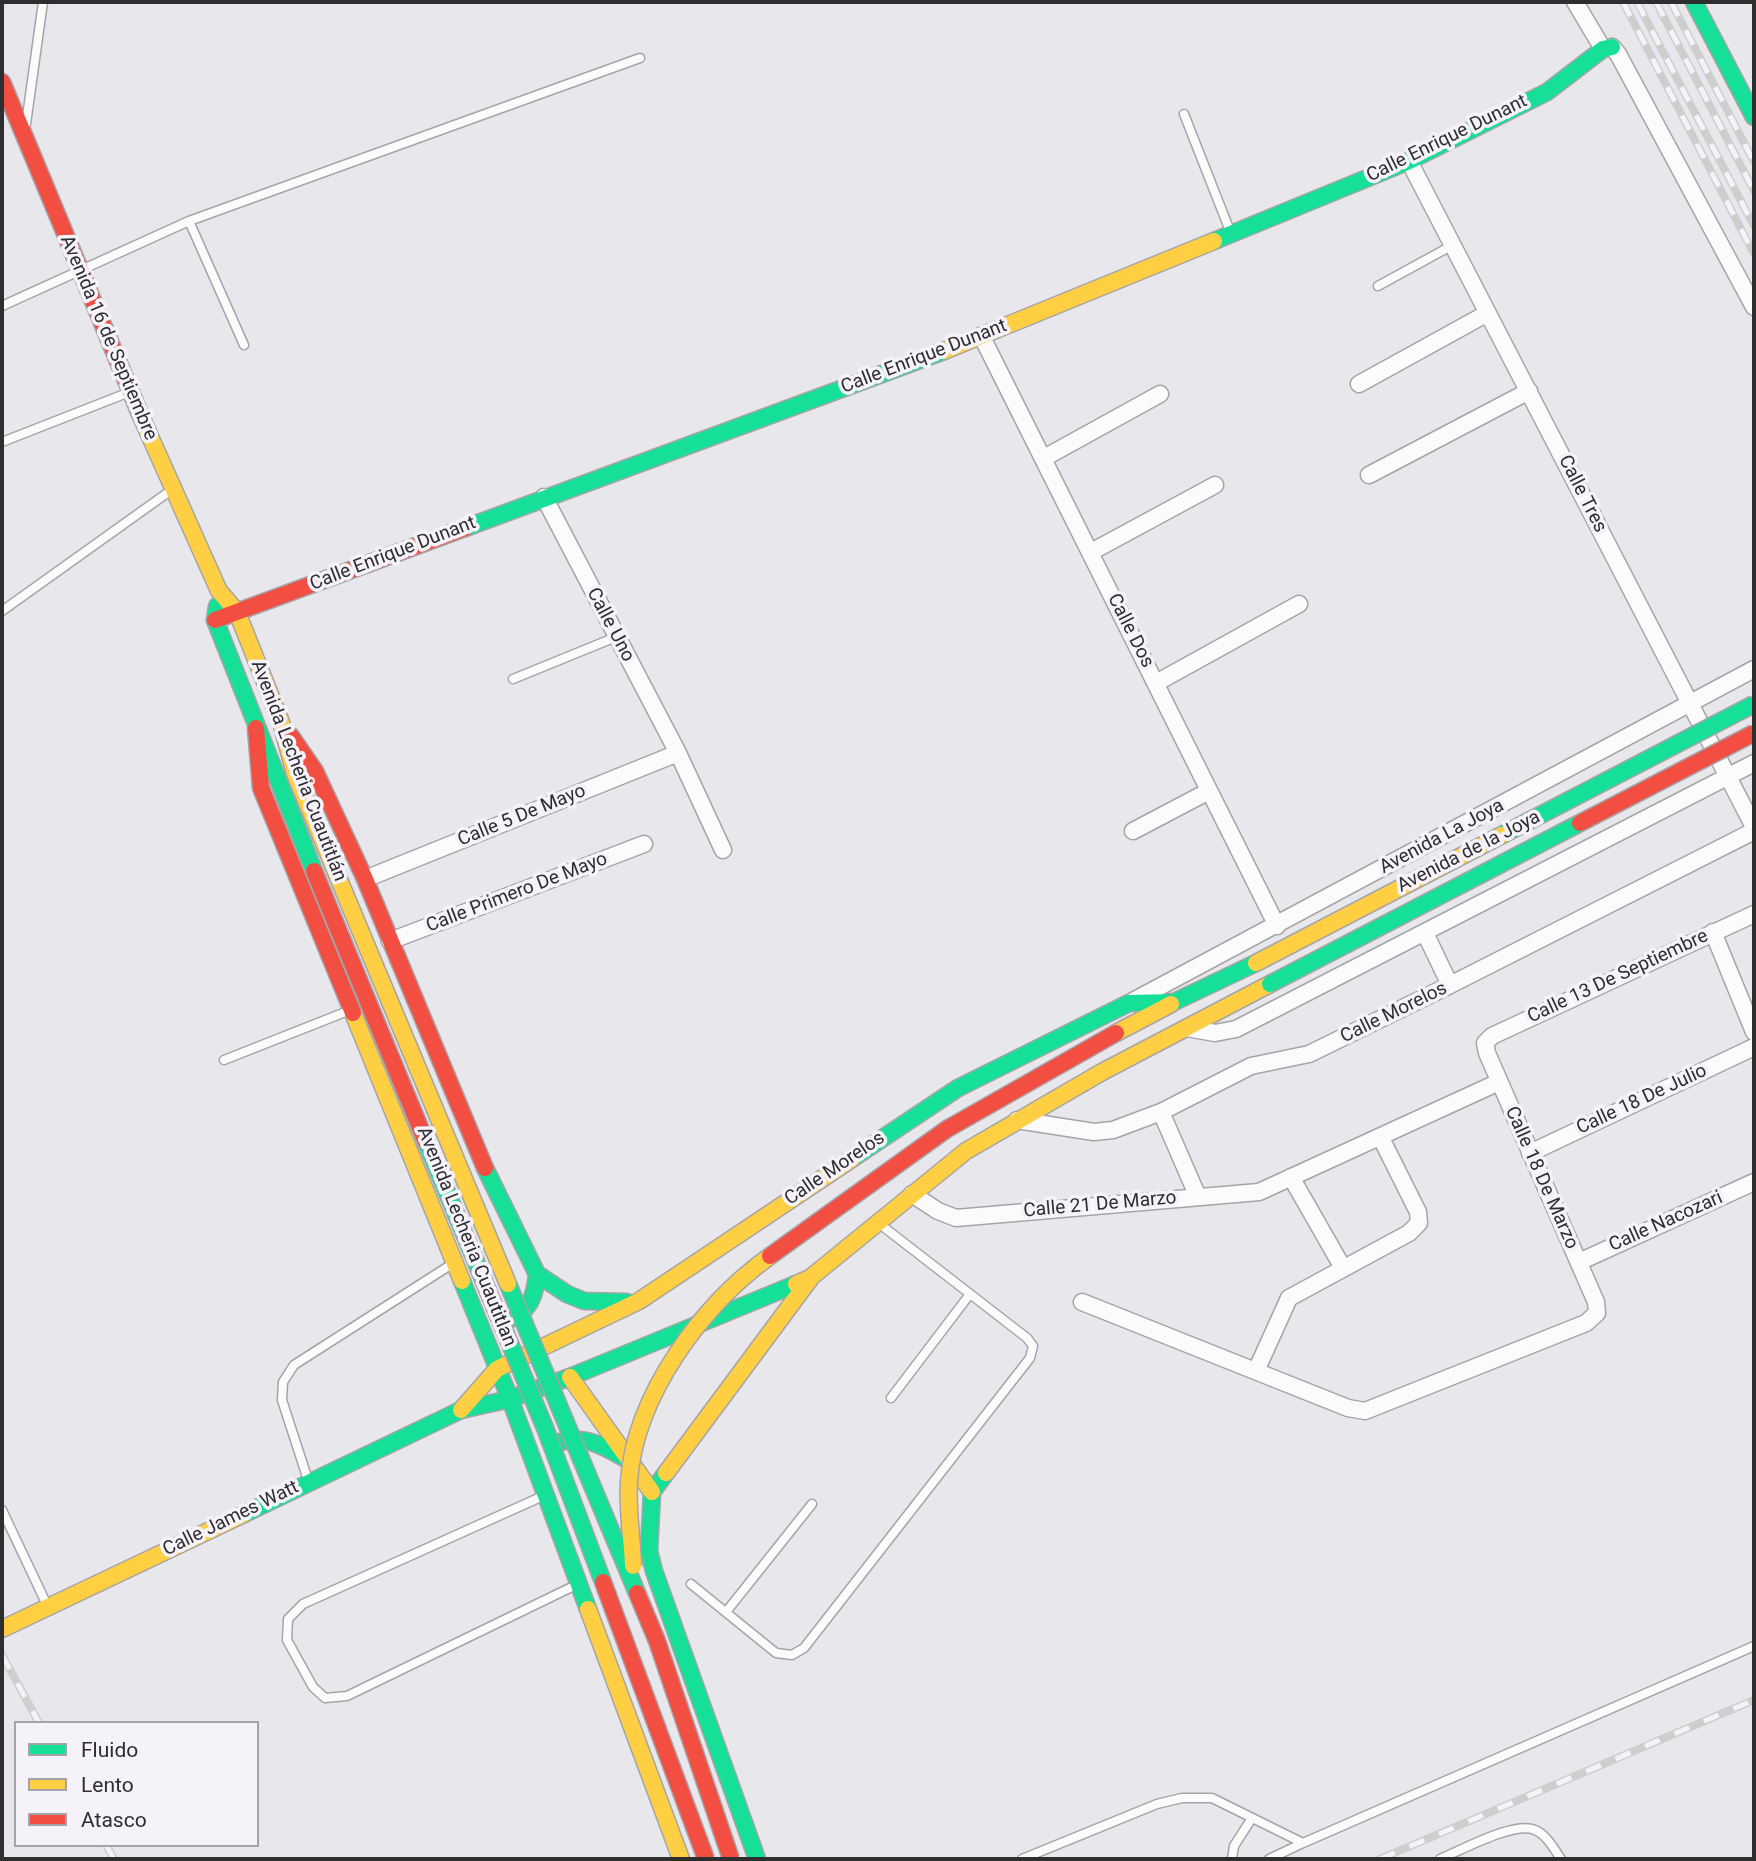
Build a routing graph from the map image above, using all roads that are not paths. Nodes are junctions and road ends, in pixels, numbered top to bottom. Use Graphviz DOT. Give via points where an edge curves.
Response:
graph roads {
  1 [pos="43,2"];
  2 [pos="1576,2"];
  3 [pos="1694,2"];
  4 [pos="1608,48"];
  5 [pos="640,58"];
  6 [pos="2,82"];
  7 [pos="1184,114"];
  8 [pos="1754,117"];
  9 [pos="18,139"];
  10 [pos="1409,161"];
  11 [pos="189,221"];
  12 [pos="1231,234"];
  13 [pos="1451,246"];
  14 [pos="80,270"];
  15 [pos="1378,286"];
  16 [pos="2,306"];
  17 [pos="1754,307"];
  18 [pos="1486,314"];
  19 [pos="982,337"];
  20 [pos="244,345"];
  21 [pos="1359,384"];
  22 [pos="130,391"];
  23 [pos="1529,391"];
  24 [pos="1160,394"];
  25 [pos="2,442"];
  26 [pos="1044,458"];
  27 [pos="1369,475"];
  28 [pos="1215,485"];
  29 [pos="172,490"];
  30 [pos="544,497"];
  31 [pos="1091,552"];
  32 [pos="219,591"];
  33 [pos="1299,604"];
  34 [pos="2,611"];
  35 [pos="237,612"];
  36 [pos="215,620"];
  37 [pos="616,637"];
  38 [pos="1754,669"];
  39 [pos="513,679"];
  40 [pos="1156,683"];
  41 [pos="1691,703"];
  42 [pos="1754,704"];
  43 [pos="281,722"];
  44 [pos="256,728"];
  45 [pos="1754,733"];
  46 [pos="678,753"];
  47 [pos="1754,763"];
  48 [pos="1727,778"];
  49 [pos="1209,791"];
  50 [pos="1754,829"];
  51 [pos="1133,831"];
  52 [pos="644,844"];
  53 [pos="723,850"];
  54 [pos="365,879"];
  55 [pos="1754,914"];
  56 [pos="1277,926"];
  57 [pos="360,930"];
  58 [pos="1713,932"];
  59 [pos="1425,933"];
  60 [pos="390,941"];
  61 [pos="1450,985"];
  62 [pos="1178,1000"];
  63 [pos="1129,1003"];
  64 [pos="351,1010"];
  65 [pos="1192,1025"];
  66 [pos="1754,1032"];
  67 [pos="1485,1043"];
  68 [pos="1754,1047"];
  69 [pos="224,1060"];
  70 [pos="1499,1082"];
  71 [pos="1161,1112"];
  72 [pos="1017,1120"];
  73 [pos="1381,1138"];
  74 [pos="1530,1153"];
  75 [pos="1291,1177"];
  76 [pos="1754,1182"];
  77 [pos="912,1194"];
  78 [pos="1198,1197"];
  79 [pos="877,1222"];
  80 [pos="454,1262"];
  81 [pos="1579,1262"];
  82 [pos="1343,1268"];
  83 [pos="537,1274"];
  84 [pos="810,1278"];
  85 [pos="970,1294"];
  86 [pos="639,1301"];
  87 [pos="1082,1302"];
  88 [pos="480,1325"];
  89 [pos="498,1369"];
  90 [pos="1256,1371"];
  91 [pos="570,1377"];
  92 [pos="891,1398"];
  93 [pos="509,1399"];
  94 [pos="461,1410"];
  95 [pos="631,1461"];
  96 [pos="536,1466"];
  97 [pos="308,1482"];
  98 [pos="652,1492"];
  99 [pos="546,1495"];
  100 [pos="812,1504"];
  101 [pos="2,1510"];
  102 [pos="579,1583"];
  103 [pos="691,1584"];
  104 [pos="48,1608"];
  105 [pos="726,1612"];
  106 [pos="2,1629"];
  107 [pos="1754,1646"];
  108 [pos="648,1704"];
  109 [pos="1252,1818"];
  110 [pos="1303,1843"];
  111 [pos="681,1859"];
  112 [pos="706,1859"];
  113 [pos="731,1859"];
  114 [pos="757,1859"];
  115 [pos="1022,1859"];
  116 [pos="1231,1859"];
  117 [pos="1269,1859"];
  118 [pos="1440,1859"];
  119 [pos="1561,1859"];
  1 -- 9 [label="lane"];
  2 -- 4 [label="street"];
  3 -- 8 [label="main road"];
  4 -- 10 [label="main road, Calle Enrique Dunant" via="1546,92"];
  4 -- 17 [label="street" via="1618,54"];
  5 -- 11 [label="lane"];
  6 -- 9 [label="main road, Avenida 16 de Septiembre"];
  7 -- 12 [label="lane"];
  9 -- 14 [label="main road, Avenida 16 de Septiembre"];
  10 -- 12 [label="main road, Calle Enrique Dunant"];
  10 -- 13 [label="street, Calle Tres"];
  11 -- 14 [label="lane"];
  11 -- 20 [label="lane"];
  12 -- 19 [label="main road, Calle Enrique Dunant"];
  13 -- 15 [label="lane"];
  13 -- 18 [label="street, Calle Tres"];
  14 -- 16 [label="lane"];
  14 -- 22 [label="main road, Avenida 16 de Septiembre"];
  18 -- 21 [label="street"];
  18 -- 23 [label="street, Calle Tres"];
  19 -- 26 [label="street, Calle Dos"];
  19 -- 30 [label="main road, Calle Enrique Dunant"];
  22 -- 25 [label="lane"];
  22 -- 29 [label="main road, Avenida 16 de Septiembre"];
  23 -- 27 [label="street"];
  23 -- 41 [label="street, Calle Tres"];
  24 -- 26 [label="street"];
  26 -- 31 [label="street, Calle Dos"];
  28 -- 31 [label="street"];
  29 -- 32 [label="main road, Avenida 16 de Septiembre"];
  29 -- 34 [label="lane"];
  30 -- 35 [label="main road, Calle Enrique Dunant"];
  30 -- 37 [label="street, Calle Uno"];
  31 -- 40 [label="street, Calle Dos"];
  32 -- 35 [label="main road, Avenida 16 de Septiembre"];
  32 -- 36 [label="main road"];
  33 -- 40 [label="street"];
  35 -- 36 [label="main road, Calle Enrique Dunant"];
  35 -- 43 [label="main road, Avenida Lecheria Cuautitlán"];
  36 -- 44 [label="main road, Avenida Lecheria Cuautitlan"];
  37 -- 39 [label="lane"];
  37 -- 46 [label="street, Calle Uno"];
  38 -- 41 [label="street, Avenida La Joya"];
  40 -- 49 [label="street, Calle Dos"];
  41 -- 48 [label="street, Calle Tres"];
  41 -- 56 [label="street, Avenida La Joya"];
  42 -- 62 [label="main road, Avenida de la Joya, bridge"];
  43 -- 54 [label="main road" via="315,771"];
  43 -- 57 [label="main road, Avenida Lecheria Cuautitlán" via="295,774"];
  44 -- 64 [label="main road" via="261,788"];
  44 -- 108 [label="main road, Avenida Lecheria Cuautitlan, bridge" via="545,1429"];
  45 -- 65 [label="main road, Avenida de la Joya, bridge"];
  46 -- 53 [label="street, Calle Uno"];
  46 -- 54 [label="street, Calle 5 De Mayo"];
  47 -- 48 [label="street"];
  48 -- 50 [label="street, Calle Tres"];
  48 -- 59 [label="street"];
  49 -- 51 [label="street"];
  49 -- 56 [label="street, Calle Dos"];
  50 -- 61 [label="street, Calle Morelos"];
  52 -- 60 [label="street, Calle Primero De Mayo"];
  54 -- 60 [label="main road"];
  55 -- 58 [label="street, Calle 13 De Septiembre"];
  56 -- 63 [label="street, Avenida La Joya"];
  57 -- 113 [label="main road, Avenida Lecheria Cuautitlan, bridge" via="657,1641"];
  58 -- 66 [label="street"];
  58 -- 67 [label="street, Calle 13 De Septiembre"];
  59 -- 61 [label="street"];
  59 -- 65 [label="street" via="1236,1029 1215,1032"];
  60 -- 83 [label="main road" via="481,1160"];
  61 -- 71 [label="street, Calle Morelos" via="1309,1054 1251,1066"];
  62 -- 63 [label="main road, Calle Morelos"];
  62 -- 108 [label="main road, Avenida de la Joya, bridge" via="947,1129 749,1271 707,1311 672,1363 635,1441 629,1481 631,1546"];
  63 -- 86 [label="main road, Calle Morelos" via="958,1088"];
  64 -- 69 [label="lane"];
  64 -- 80 [label="main road"];
  65 -- 72 [label="main road"];
  67 -- 70 [label="street, Calle 18 De Marzo"];
  68 -- 74 [label="street, Calle 18 De Julio"];
  70 -- 73 [label="street, Calle 21 De Marzo"];
  70 -- 74 [label="street, Calle 18 De Marzo"];
  71 -- 72 [label="street, Calle Morelos" via="1113,1130 1094,1132"];
  71 -- 78 [label="street"];
  72 -- 77 [label="main road" via="966,1151"];
  73 -- 75 [label="street, Calle 21 De Marzo"];
  73 -- 82 [label="street" via="1418,1212 1419,1223 1409,1233"];
  74 -- 81 [label="street, Calle 18 De Marzo"];
  75 -- 78 [label="street, Calle 21 De Marzo" via="1259,1192"];
  75 -- 82 [label="street"];
  76 -- 81 [label="street, Calle Nacozari"];
  77 -- 78 [label="street, Calle 21 De Marzo" via="956,1218"];
  77 -- 79 [label="main road"];
  79 -- 84 [label="main road"];
  79 -- 85 [label="lane"];
  80 -- 88 [label="main road"];
  80 -- 97 [label="lane" via="294,1365 288,1374 282,1400"];
  81 -- 90 [label="street, Calle 18 De Marzo" via="1596,1302 1597,1312 1586,1323 1365,1411"];
  82 -- 90 [label="street" via="1289,1298"];
  83 -- 86 [label="main road" via="584,1301"];
  83 -- 88 [label="main road" via="536,1294 525,1312"];
  84 -- 91 [label="main road"];
  84 -- 98 [label="main road"];
  85 -- 92 [label="lane"];
  85 -- 105 [label="lane" via="1027,1338 1033,1346 1030,1358 804,1647 792,1655 776,1653"];
  86 -- 89 [label="main road, Calle Morelos"];
  87 -- 90 [label="street"];
  88 -- 89 [label="main road"];
  89 -- 93 [label="main road"];
  89 -- 94 [label="main road, Calle James Watt"];
  91 -- 93 [label="main road"];
  91 -- 95 [label="main road"];
  93 -- 94 [label="main road, Calle James Watt"];
  93 -- 96 [label="main road"];
  94 -- 97 [label="main road, Calle James Watt"];
  95 -- 96 [label="main road" via="578,1437 555,1444"];
  95 -- 98 [label="main road"];
  96 -- 99 [label="main road"];
  97 -- 104 [label="main road, Calle James Watt"];
  98 -- 114 [label="main road" via="649,1551 654,1572"];
  99 -- 102 [label="main road"];
  99 -- 102 [label="lane" via="303,1604 288,1619 287,1640 313,1688 325,1698 347,1696"];
  100 -- 105 [label="lane"];
  101 -- 104 [label="lane"];
  102 -- 111 [label="main road"];
  103 -- 105 [label="lane"];
  104 -- 106 [label="main road, Calle James Watt"];
  107 -- 110 [label="lane"];
  108 -- 112 [label="main road, Avenida Lecheria Cuautitlan, bridge"];
  109 -- 110 [label="lane"];
  109 -- 115 [label="lane" via="1212,1798 1182,1798"];
  109 -- 116 [label="lane"];
  110 -- 117 [label="lane"];
  118 -- 119 [label="lane" via="1517,1827 1535,1830"];
}
